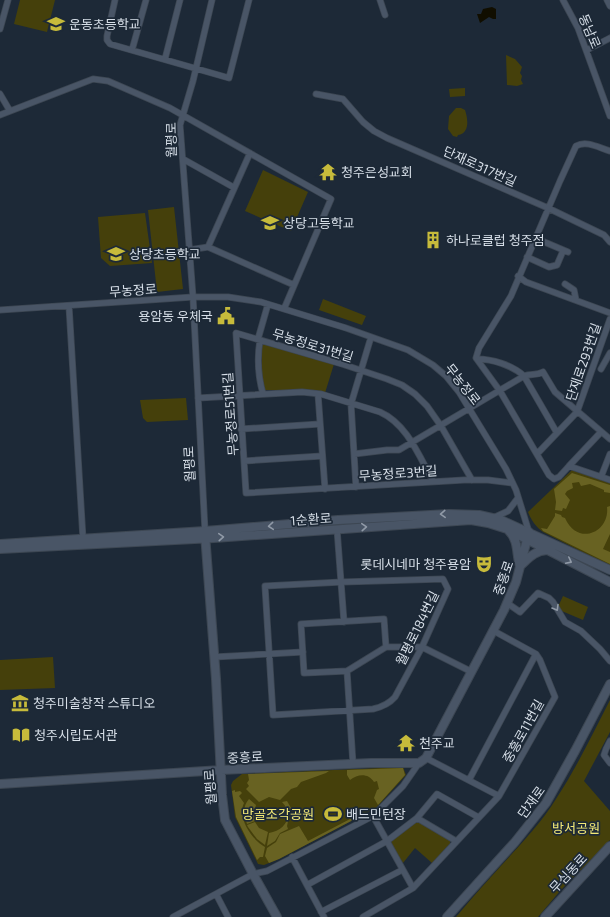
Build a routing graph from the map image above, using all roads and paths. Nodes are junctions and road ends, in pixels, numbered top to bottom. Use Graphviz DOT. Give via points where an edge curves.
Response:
graph roads {
  1 [pos="8,0"];
  2 [pos="115,0"];
  3 [pos="146,0"];
  4 [pos="180,0"];
  5 [pos="212,0"];
  6 [pos="249,0"];
  7 [pos="380,0"];
  8 [pos="563,0"];
  9 [pos="607,0"];
  10 [pos="610,6"];
  11 [pos="385,15"];
  12 [pos="0,30"];
  13 [pos="610,38"];
  14 [pos="132,50"];
  15 [pos="587,50"];
  16 [pos="165,59"];
  17 [pos="196,68"];
  18 [pos="0,94"];
  19 [pos="316,94"];
  20 [pos="10,111"];
  21 [pos="0,115"];
  22 [pos="182,116"];
  23 [pos="610,116"];
  24 [pos="610,151"];
  25 [pos="250,153"];
  26 [pos="183,159"];
  27 [pos="233,187"];
  28 [pos="548,208"];
  29 [pos="535,238"];
  30 [pos="610,242"];
  31 [pos="208,247"];
  32 [pos="189,250"];
  33 [pos="527,257"];
  34 [pos="518,276"];
  35 [pos="565,284"];
  36 [pos="294,285"];
  37 [pos="192,298"];
  38 [pos="576,300"];
  39 [pos="268,304"];
  40 [pos="69,306"];
  41 [pos="284,309"];
  42 [pos="0,310"];
  43 [pos="610,314"];
  44 [pos="610,319"];
  45 [pos="236,333"];
  46 [pos="371,337"];
  47 [pos="259,340"];
  48 [pos="610,352"];
  49 [pos="477,359"];
  50 [pos="601,369"];
  51 [pos="361,372"];
  52 [pos="524,376"];
  53 [pos="500,391"];
  54 [pos="264,394"];
  55 [pos="318,394"];
  56 [pos="239,395"];
  57 [pos="198,398"];
  58 [pos="351,404"];
  59 [pos="469,409"];
  60 [pos="577,412"];
  61 [pos="320,424"];
  62 [pos="440,426"];
  63 [pos="242,430"];
  64 [pos="601,432"];
  65 [pos="558,433"];
  66 [pos="610,439"];
  67 [pos="412,443"];
  68 [pos="354,454"];
  69 [pos="537,454"];
  70 [pos="610,454"];
  71 [pos="322,456"];
  72 [pos="244,461"];
  73 [pos="569,466"];
  74 [pos="601,477"];
  75 [pos="472,480"];
  76 [pos="610,480"];
  77 [pos="433,481"];
  78 [pos="512,483"];
  79 [pos="356,487"];
  80 [pos="325,488"];
  81 [pos="246,493"];
  82 [pos="518,498"];
  83 [pos="493,518"];
  84 [pos="337,529"];
  85 [pos="507,529"];
  86 [pos="205,535"];
  87 [pos="528,536"];
  88 [pos="83,538"];
  89 [pos="0,544"];
  90 [pos="0,549"];
  91 [pos="547,550"];
  92 [pos="520,566"];
  93 [pos="610,570"];
  94 [pos="342,582"];
  95 [pos="610,582"];
  96 [pos="507,603"];
  97 [pos="344,622"];
  98 [pos="494,631"];
  99 [pos="386,647"];
  100 [pos="422,647"];
  101 [pos="303,652"];
  102 [pos="269,654"];
  103 [pos="536,654"];
  104 [pos="214,657"];
  105 [pos="610,661"];
  106 [pos="347,671"];
  107 [pos="472,672"];
  108 [pos="610,684"];
  109 [pos="349,711"];
  110 [pos="610,741"];
  111 [pos="422,760"];
  112 [pos="610,763"];
  113 [pos="353,764"];
  114 [pos="221,770"];
  115 [pos="469,780"];
  116 [pos="0,784"];
  117 [pos="499,796"];
  118 [pos="372,816"];
  119 [pos="478,817"];
  120 [pos="417,818"];
  121 [pos="387,841"];
  122 [pos="456,841"];
  123 [pos="610,846"];
  124 [pos="292,857"];
  125 [pos="402,870"];
  126 [pos="253,874"];
  127 [pos="307,885"];
  128 [pos="413,888"];
  129 [pos="216,894"];
  130 [pos="322,915"];
  131 [pos="173,917"];
  132 [pos="228,917"];
  133 [pos="277,917"];
  134 [pos="363,917"];
  135 [pos="447,917"];
  136 [pos="545,917"];
  1 -- 12 [label="street"];
  2 -- 14 [label="street" via="108,40 110,44"];
  3 -- 14 [label="street"];
  4 -- 16 [label="street"];
  5 -- 17 [label="street, 월평로"];
  6 -- 17 [label="street" via="229,78"];
  7 -- 11 [label="street"];
  8 -- 15 [label="street, 동남로"];
  9 -- 10 [label="street"];
  13 -- 15 [label="street"];
  14 -- 16 [label="street"];
  15 -- 23 [label="street, 동남로"];
  16 -- 17 [label="street"];
  17 -- 22 [label="street, 월평로"];
  18 -- 20 [label="street"];
  19 -- 28 [label="street, 단재로317번길" via="343,99 363,122 387,138"];
  20 -- 21 [label="street"];
  20 -- 22 [label="street" via="93,79 108,81 170,108"];
  22 -- 25 [label="street"];
  22 -- 26 [label="street, 월평로" via="180,125"];
  24 -- 28 [label="street" via="586,143 576,146"];
  25 -- 27 [label="street"];
  25 -- 36 [label="street" via="332,199"];
  26 -- 27 [label="street"];
  26 -- 32 [label="street, 월평로"];
  27 -- 31 [label="street"];
  28 -- 29 [label="street"];
  28 -- 30 [label="street, 단재로317번길" via="604,235"];
  29 -- 33 [label="street"];
  29 -- 33 [label="street" via="565,251 557,265 549,267"];
  31 -- 32 [label="street"];
  31 -- 36 [label="street"];
  32 -- 37 [label="street, 월평로"];
  33 -- 34 [label="street"];
  34 -- 38 [label="street, 단재로293번길" via="526,282"];
  34 -- 49 [label="street" via="511,296 479,348"];
  35 -- 38 [label="street" via="574,290"];
  36 -- 41 [label="street"];
  37 -- 39 [label="street, 무농정로" via="228,298"];
  37 -- 40 [label="street, 무농정로"];
  37 -- 57 [label="street, 월평로"];
  38 -- 43 [label="street, 단재로293번길"];
  39 -- 41 [label="street, 무농정로"];
  39 -- 47 [label="street"];
  40 -- 42 [label="street, 무농정로"];
  40 -- 88 [label="street"];
  41 -- 46 [label="street, 무농정로"];
  44 -- 60 [label="street, 단재로293번길"];
  45 -- 47 [label="street, 무농정로31번길"];
  45 -- 56 [label="street, 무농정로51번길"];
  46 -- 51 [label="street, 무농정로31번길"];
  46 -- 59 [label="street, 무농정로" via="408,350 433,365 446,376"];
  47 -- 51 [label="street, 무농정로31번길"];
  47 -- 54 [label="street" via="258,367"];
  48 -- 50 [label="street, 단재로293번길"];
  49 -- 52 [label="street" via="486,359 517,369"];
  49 -- 53 [label="street"];
  51 -- 58 [label="street, 무농정로31번길"];
  51 -- 62 [label="street, 무농정로31번길" via="387,379 415,394 427,406"];
  52 -- 53 [label="street"];
  52 -- 60 [label="street" via="538,375 542,372 555,392"];
  52 -- 65 [label="street"];
  53 -- 59 [label="street"];
  53 -- 69 [label="street"];
  54 -- 55 [label="street"];
  54 -- 56 [label="street"];
  55 -- 58 [label="street"];
  55 -- 61 [label="street"];
  56 -- 57 [label="street"];
  56 -- 63 [label="street, 무농정로51번길"];
  57 -- 86 [label="street, 월평로"];
  58 -- 67 [label="street" via="388,416 406,432"];
  58 -- 68 [label="street, 무농정로31번길"];
  59 -- 62 [label="street"];
  59 -- 78 [label="street, 무농정로"];
  60 -- 64 [label="street"];
  60 -- 65 [label="street"];
  61 -- 63 [label="street"];
  61 -- 71 [label="street"];
  62 -- 67 [label="street"];
  62 -- 75 [label="street, 무농정로31번길"];
  63 -- 72 [label="street, 무농정로51번길"];
  64 -- 66 [label="street"];
  64 -- 73 [label="street"];
  65 -- 69 [label="street"];
  67 -- 68 [label="street" via="399,450"];
  67 -- 77 [label="street"];
  68 -- 79 [label="street, 무농정로31번길"];
  69 -- 73 [label="street" via="549,476 554,479"];
  70 -- 74 [label="street"];
  71 -- 72 [label="street"];
  71 -- 80 [label="street"];
  72 -- 81 [label="street, 무농정로51번길"];
  73 -- 74 [label="street"];
  74 -- 76 [label="street"];
  75 -- 77 [label="street, 무농정로3번길"];
  75 -- 78 [label="street, 무농정로3번길"];
  77 -- 79 [label="street, 무농정로3번길"];
  78 -- 82 [label="street, 무농정로"];
  79 -- 80 [label="street, 무농정로3번길"];
  80 -- 81 [label="street, 무농정로3번길"];
  82 -- 83 [label="street" via="508,511"];
  82 -- 87 [label="street, 무농정로"];
  83 -- 86 [label="street, 1순환로, one-way" via="450,514 338,520"];
  83 -- 87 [label="street, 1순환로"];
  84 -- 85 [label="street, 1순환로, one-way" via="471,520"];
  86 -- 84 [label="street, 1순환로, one-way"];
  84 -- 94 [label="street"];
  85 -- 87 [label="street, 1순환로"];
  85 -- 92 [label="street" via="516,542"];
  86 -- 88 [label="street, 1순환로"];
  86 -- 90 [label="street, 1순환로"];
  86 -- 104 [label="street, 월평로"];
  87 -- 91 [label="street, 1순환로"];
  87 -- 92 [label="street, 중흥로"];
  87 -- 93 [label="street, 1순환로"];
  88 -- 89 [label="street, 1순환로"];
  91 -- 92 [label="street" via="533,553"];
  91 -- 95 [label="street, 1순환로, one-way"];
  92 -- 96 [label="street, 중흥로"];
  94 -- 97 [label="street"];
  94 -- 100 [label="street, 월평로184번길" via="443,579 448,589"];
  94 -- 102 [label="street, 월평로184번길" via="265,586"];
  96 -- 98 [label="street, 중흥로"];
  96 -- 105 [label="street, one-way" via="520,612 535,595 543,594 553,602 565,622 581,631"];
  97 -- 99 [label="street" via="384,619"];
  97 -- 101 [label="street" via="301,624"];
  98 -- 103 [label="street"];
  98 -- 107 [label="street, 중흥로"];
  99 -- 100 [label="street"];
  99 -- 106 [label="street"];
  100 -- 107 [label="street"];
  100 -- 109 [label="street, 월평로184번길" via="391,701 382,706"];
  101 -- 102 [label="street"];
  101 -- 106 [label="street" via="304,673"];
  102 -- 104 [label="street"];
  102 -- 109 [label="street, 월평로184번길" via="273,715"];
  103 -- 115 [label="street, 중흥로11번길"];
  103 -- 117 [label="street, 중흥로11번길" via="554,697"];
  104 -- 114 [label="street, 월평로"];
  106 -- 109 [label="street"];
  107 -- 111 [label="street, 중흥로"];
  108 -- 135 [label="street, 단재로" via="546,803 515,842"];
  109 -- 113 [label="street"];
  110 -- 112 [label="street" via="604,755"];
  111 -- 113 [label="street, 중흥로"];
  111 -- 115 [label="street"];
  111 -- 118 [label="street" via="403,786"];
  113 -- 114 [label="street, 중흥로"];
  114 -- 116 [label="street, 중흥로"];
  114 -- 126 [label="street, 월평로" via="226,820"];
  115 -- 117 [label="street"];
  117 -- 119 [label="street"];
  118 -- 121 [label="street"];
  118 -- 124 [label="street"];
  119 -- 120 [label="street" via="436,794"];
  119 -- 122 [label="street"];
  120 -- 121 [label="street"];
  120 -- 122 [label="street"];
  121 -- 125 [label="street"];
  121 -- 127 [label="street"];
  122 -- 128 [label="street"];
  123 -- 136 [label="street, 무심동로"];
  124 -- 126 [label="street" via="267,871"];
  124 -- 127 [label="street"];
  125 -- 128 [label="street"];
  125 -- 130 [label="street"];
  126 -- 129 [label="street"];
  126 -- 133 [label="street, 월평로"];
  127 -- 130 [label="street"];
  128 -- 134 [label="street"];
  129 -- 131 [label="street"];
  129 -- 132 [label="street"];
}
